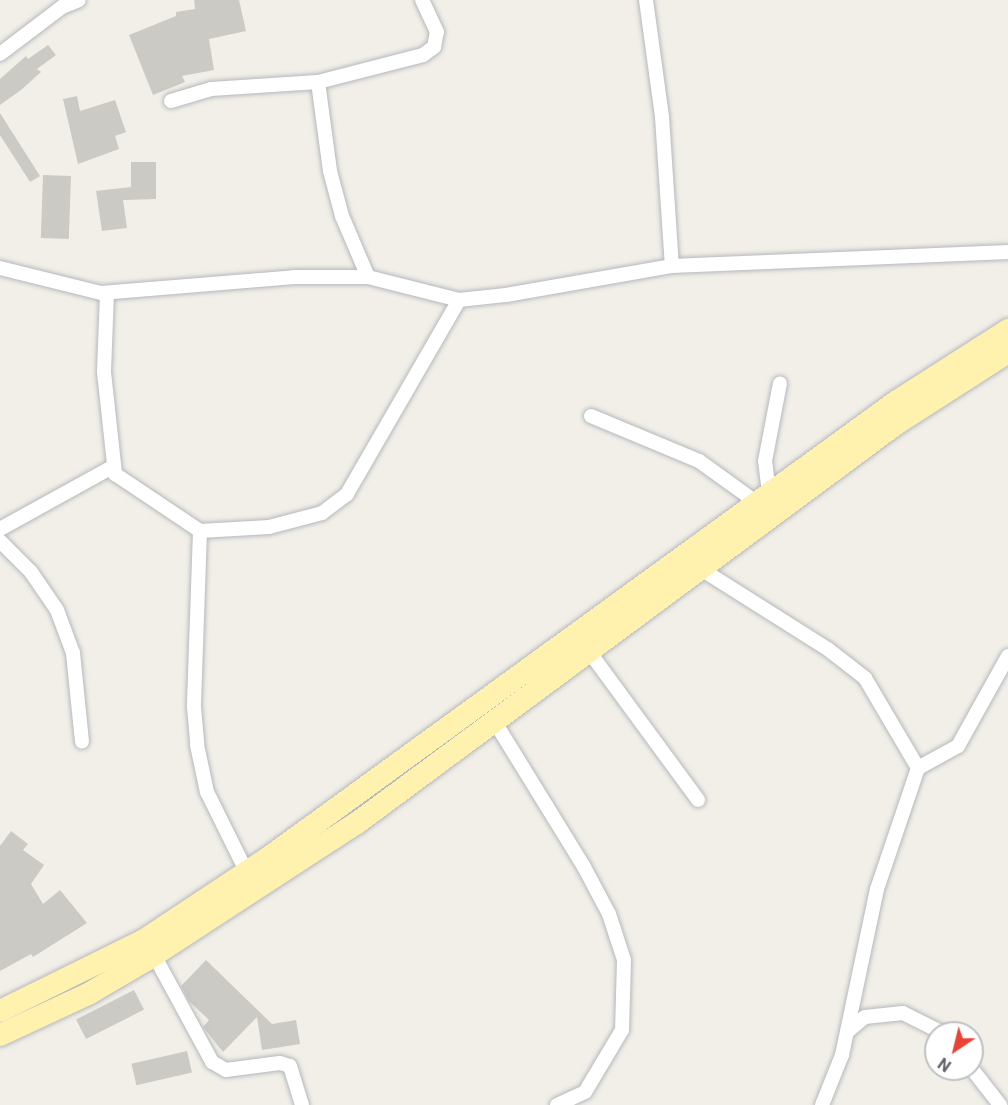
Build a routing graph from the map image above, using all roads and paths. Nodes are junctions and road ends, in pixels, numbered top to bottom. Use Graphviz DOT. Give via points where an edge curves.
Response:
graph roads {
  1 [pos="79,0"];
  2 [pos="422,0"];
  3 [pos="646,0"];
  4 [pos="0,54"];
  5 [pos="318,82"];
  6 [pos="171,101"];
  7 [pos="1008,252"];
  8 [pos="672,266"];
  9 [pos="0,268"];
  10 [pos="368,277"];
  11 [pos="107,292"];
  12 [pos="459,300"];
  13 [pos="1008,330"];
  14 [pos="1008,351"];
  15 [pos="780,383"];
  16 [pos="591,416"];
  17 [pos="114,466"];
  18 [pos="763,497"];
  19 [pos="0,529"];
  20 [pos="200,531"];
  21 [pos="0,541"];
  22 [pos="701,570"];
  23 [pos="588,650"];
  24 [pos="1008,656"];
  25 [pos="493,720"];
  26 [pos="82,742"];
  27 [pos="918,768"];
  28 [pos="698,800"];
  29 [pos="247,873"];
  30 [pos="154,955"];
  31 [pos="0,1011"];
  32 [pos="924,1024"];
  33 [pos="847,1032"];
  34 [pos="0,1035"];
  35 [pos="981,1081"];
  36 [pos="302,1105"];
  37 [pos="557,1105"];
  38 [pos="822,1105"];
  39 [pos="1000,1105"];
  1 -- 4 [label="street" via="62,7"];
  2 -- 5 [label="street" via="437,32 434,47 423,55"];
  3 -- 8 [label="street" via="662,117"];
  5 -- 6 [label="street" via="211,89"];
  5 -- 10 [label="street" via="330,171 342,216"];
  7 -- 8 [label="street"];
  8 -- 12 [label="street"];
  9 -- 11 [label="street" via="12,274"];
  10 -- 11 [label="street" via="294,278"];
  10 -- 12 [label="street"];
  11 -- 17 [label="street" via="104,372"];
  12 -- 20 [label="street" via="347,494 322,513 269,527"];
  13 -- 18 [label="main road" via="974,348"];
  14 -- 22 [label="main road" via="896,424"];
  15 -- 18 [label="street" via="765,461"];
  16 -- 18 [label="street" via="699,461"];
  17 -- 19 [label="street"];
  17 -- 20 [label="street" via="115,474"];
  18 -- 29 [label="main road" via="362,794"];
  20 -- 29 [label="street" via="194,707 197,745 207,792"];
  21 -- 26 [label="street" via="31,572 57,610 73,653"];
  22 -- 23 [label="main road"];
  22 -- 27 [label="street" via="829,650 865,678"];
  23 -- 25 [label="main road"];
  23 -- 28 [label="street"];
  24 -- 27 [label="street" via="958,746"];
  25 -- 30 [label="main road" via="357,823"];
  25 -- 37 [label="street" via="584,867 609,914 624,960 622,1030 585,1092"];
  27 -- 33 [label="street" via="877,889"];
  29 -- 31 [label="main road" via="144,940"];
  30 -- 34 [label="main road" via="90,993"];
  30 -- 36 [label="street" via="212,1062 226,1070 280,1063 290,1066"];
  32 -- 33 [label="street" via="903,1013 865,1017"];
  33 -- 38 [label="street"];
  35 -- 39 [label="street"];
}
